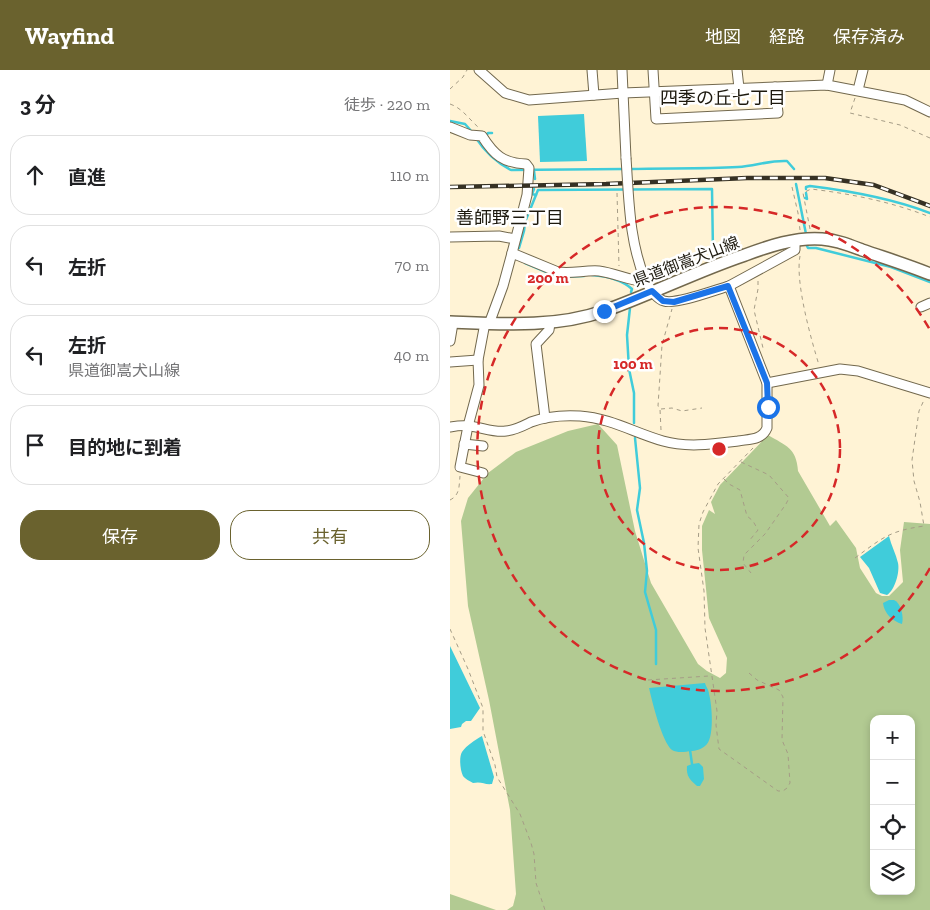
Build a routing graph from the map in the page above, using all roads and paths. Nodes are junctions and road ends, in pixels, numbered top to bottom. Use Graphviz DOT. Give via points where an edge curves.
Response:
graph roads {
  1 [pos="467,70"];
  2 [pos="478,70"];
  3 [pos="592,70"];
  4 [pos="622,70"];
  5 [pos="653,70"];
  6 [pos="737,70"];
  7 [pos="830,70"];
  8 [pos="863,70"];
  9 [pos="827,85"];
  10 [pos="774,87"];
  11 [pos="739,88"];
  12 [pos="450,89"];
  13 [pos="858,90"];
  14 [pos="654,92"];
  15 [pos="623,93"];
  16 [pos="594,95"];
  17 [pos="450,104"];
  18 [pos="930,112"];
  19 [pos="450,127"];
  20 [pos="482,136"];
  21 [pos="930,138"];
  22 [pos="792,186"];
  23 [pos="616,193"];
  24 [pos="930,217"];
  25 [pos="450,237"];
  26 [pos="515,239"];
  27 [pos="800,243"];
  28 [pos="512,252"];
  29 [pos="756,271"];
  30 [pos="930,274"];
  31 [pos="619,276"];
  32 [pos="649,286"];
  33 [pos="728,286"];
  34 [pos="674,302"];
  35 [pos="452,323"];
  36 [pos="550,323"];
  37 [pos="487,324"];
  38 [pos="450,341"];
  39 [pos="478,360"];
  40 [pos="450,362"];
  41 [pos="760,367"];
  42 [pos="821,372"];
  43 [pos="767,383"];
  44 [pos="929,392"];
  45 [pos="702,408"];
  46 [pos="660,409"];
  47 [pos="545,418"];
  48 [pos="468,426"];
  49 [pos="450,427"];
  50 [pos="756,438"];
  51 [pos="662,441"];
  52 [pos="464,444"];
  53 [pos="483,446"];
  54 [pos="740,462"];
  55 [pos="460,467"];
  56 [pos="483,473"];
  57 [pos="724,478"];
  58 [pos="450,500"];
  59 [pos="749,541"];
  60 [pos="855,558"];
  61 [pos="751,573"];
  62 [pos="450,629"];
  63 [pos="749,673"];
  64 [pos="711,676"];
  65 [pos="648,680"];
  66 [pos="545,910"];
  1 -- 12 [label="path"];
  2 -- 16 [label="street" via="505,93 529,100"];
  3 -- 16 [label="street"];
  4 -- 15 [label="street"];
  5 -- 14 [label="street"];
  6 -- 11 [label="street"];
  7 -- 9 [label="street"];
  8 -- 13 [label="street"];
  9 -- 10 [label="street"];
  9 -- 13 [label="street"];
  10 -- 11 [label="street"];
  10 -- 14 [label="street" via="778,113 656,119"];
  11 -- 14 [label="street"];
  13 -- 18 [label="street" via="905,100"];
  13 -- 21 [label="path" via="850,112 900,125"];
  14 -- 15 [label="street"];
  15 -- 16 [label="street"];
  15 -- 32 [label="street, bridge" via="633,242 639,266"];
  17 -- 20 [label="path" via="464,113"];
  19 -- 20 [label="street"];
  20 -- 26 [label="street" via="502,159 513,164 526,164 527,195"];
  22 -- 27 [label="path" via="800,220"];
  23 -- 31 [label="path"];
  24 -- 27 [label="path" via="872,198 811,189 803,193"];
  25 -- 26 [label="street" via="499,236"];
  26 -- 28 [label="street"];
  27 -- 29 [label="street"];
  27 -- 30 [label="main road, 県道御嵩犬山線" via="821,239 848,244"];
  27 -- 32 [label="main road, 県道御嵩犬山線" via="778,244"];
  27 -- 42 [label="path" via="802,292"];
  28 -- 31 [label="street" via="558,272 590,271"];
  28 -- 37 [label="street" via="503,286"];
  29 -- 33 [label="street"];
  29 -- 41 [label="path" via="758,289 754,310 765,354 765,362"];
  31 -- 32 [label="street"];
  32 -- 34 [label="street" via="663,301"];
  32 -- 36 [label="main road, 県道御嵩犬山線" via="604,311"];
  33 -- 34 [label="street"];
  33 -- 41 [label="street"];
  34 -- 46 [label="path" via="662,345"];
  35 -- 37 [label="main road, 県道御嵩犬山線"];
  35 -- 38 [label="street"];
  36 -- 37 [label="main road, 県道御嵩犬山線"];
  36 -- 47 [label="street" via="549,330 536,344"];
  37 -- 39 [label="street"];
  39 -- 40 [label="street"];
  39 -- 48 [label="street" via="479,385"];
  41 -- 43 [label="street"];
  42 -- 43 [label="street"];
  42 -- 44 [label="street" via="858,371"];
  43 -- 50 [label="street" via="767,428 765,434"];
  44 -- 60 [label="path" via="919,411 912,460 924,526 887,534"];
  45 -- 46 [label="path" via="682,411"];
  46 -- 51 [label="path"];
  47 -- 48 [label="street" via="504,432"];
  47 -- 51 [label="street" via="564,415 594,418"];
  48 -- 49 [label="street"];
  48 -- 52 [label="street"];
  50 -- 51 [label="street" via="681,445"];
  50 -- 54 [label="path" via="756,445"];
  52 -- 53 [label="street"];
  52 -- 55 [label="street"];
  54 -- 57 [label="path"];
  54 -- 61 [label="path" via="769,475 789,498 765,534 744,555 743,563"];
  55 -- 56 [label="street"];
  55 -- 58 [label="path" via="459,491"];
  57 -- 59 [label="path" via="740,490 748,516 757,526 758,530"];
  57 -- 64 [label="path" via="702,512 699,524 699,564"];
  62 -- 66 [label="path" via="483,708 483,731 497,777 520,814 529,837 536,883"];
  63 -- 64 [label="path" via="779,690 783,696 782,740 788,754 790,783 783,791 778,791 719,749 716,698"];
  64 -- 65 [label="path"];
}
